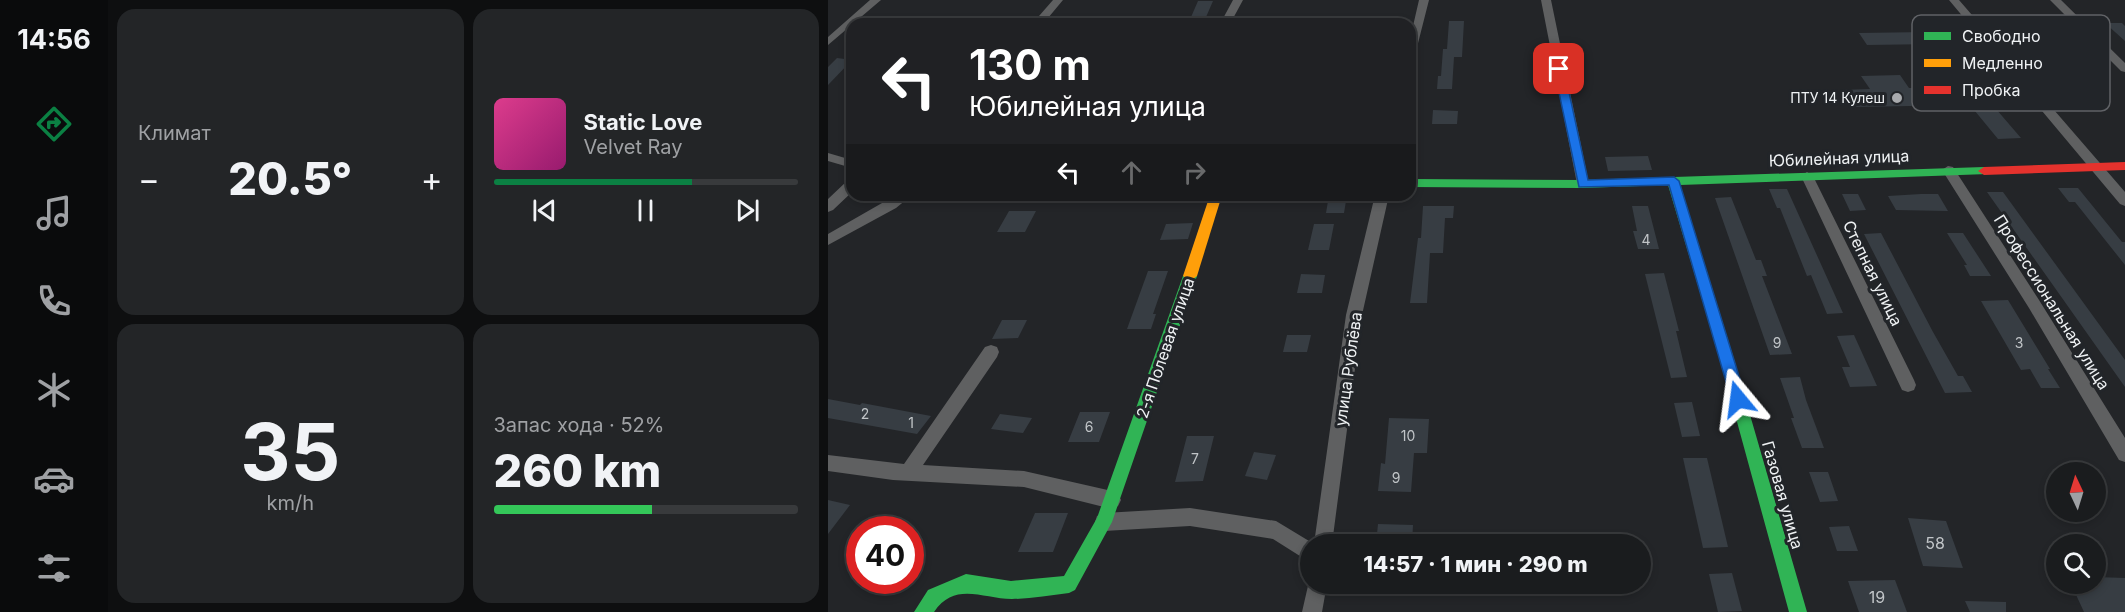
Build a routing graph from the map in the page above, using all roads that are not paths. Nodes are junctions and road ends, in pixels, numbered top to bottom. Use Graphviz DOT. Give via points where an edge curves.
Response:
graph roads {
  1 [pos="876,0"];
  2 [pos="1058,0"];
  3 [pos="1238,0"];
  4 [pos="1424,0"];
  5 [pos="1546,0"];
  6 [pos="1954,0"];
  7 [pos="2055,0"];
  8 [pos="1967,15"];
  9 [pos="2070,15"];
  10 [pos="855,18"];
  11 [pos="1042,18"];
  12 [pos="1228,18"];
  13 [pos="846,26"];
  14 [pos="1416,37"];
  15 [pos="828,42"];
  16 [pos="2110,54"];
  17 [pos="2125,69"];
  18 [pos="2049,111"];
  19 [pos="828,157"];
  20 [pos="846,162"];
  21 [pos="2125,166"];
  22 [pos="2097,167"];
  23 [pos="1948,170"];
  24 [pos="1807,176"];
  25 [pos="1674,181"];
  26 [pos="1416,183"];
  27 [pos="1583,184"];
  28 [pos="846,190"];
  29 [pos="894,201"];
  30 [pos="1214,201"];
  31 [pos="1382,201"];
  32 [pos="2125,201"];
  33 [pos="828,207"];
  34 [pos="828,240"];
  35 [pos="991,352"];
  36 [pos="1908,385"];
  37 [pos="2125,454"];
  38 [pos="828,463"];
  39 [pos="908,473"];
  40 [pos="1112,500"];
  41 [pos="1104,522"];
  42 [pos="1324,534"];
  43 [pos="1300,546"];
  44 [pos="1315,594"];
  45 [pos="923,612"];
  46 [pos="1312,612"];
  47 [pos="1798,612"];
  1 -- 10 [label="street"];
  2 -- 11 [label="street"];
  3 -- 12 [label="street"];
  4 -- 14 [label="street"];
  5 -- 27 [label="street"];
  6 -- 8 [label="street"];
  7 -- 9 [label="street"];
  13 -- 15 [label="street"];
  16 -- 17 [label="street"];
  18 -- 22 [label="street"];
  19 -- 20 [label="street"];
  21 -- 22 [label="street, Юбилейная улица"];
  22 -- 23 [label="street, Юбилейная улица"];
  22 -- 32 [label="street"];
  23 -- 24 [label="street, Юбилейная улица"];
  23 -- 37 [label="street, Профессиональная улица"];
  24 -- 25 [label="street, Юбилейная улица"];
  24 -- 36 [label="street, Степная улица"];
  25 -- 27 [label="street, Юбилейная улица"];
  25 -- 47 [label="street, Газовая улица"];
  26 -- 27 [label="street"];
  28 -- 33 [label="street"];
  29 -- 34 [label="street"];
  30 -- 40 [label="street, 2-я Полевая улица"];
  31 -- 42 [label="street, улица Рублёва" via="1354,315"];
  35 -- 39 [label="street"];
  38 -- 39 [label="street"];
  39 -- 40 [label="street" via="1024,478"];
  40 -- 41 [label="street, 2-я Полевая улица"];
  41 -- 43 [label="street" via="1190,517 1276,530"];
  41 -- 45 [label="street, 2-я Полевая улица" via="1069,584 1011,590 966,584 934,596"];
  44 -- 46 [label="street"];
}
